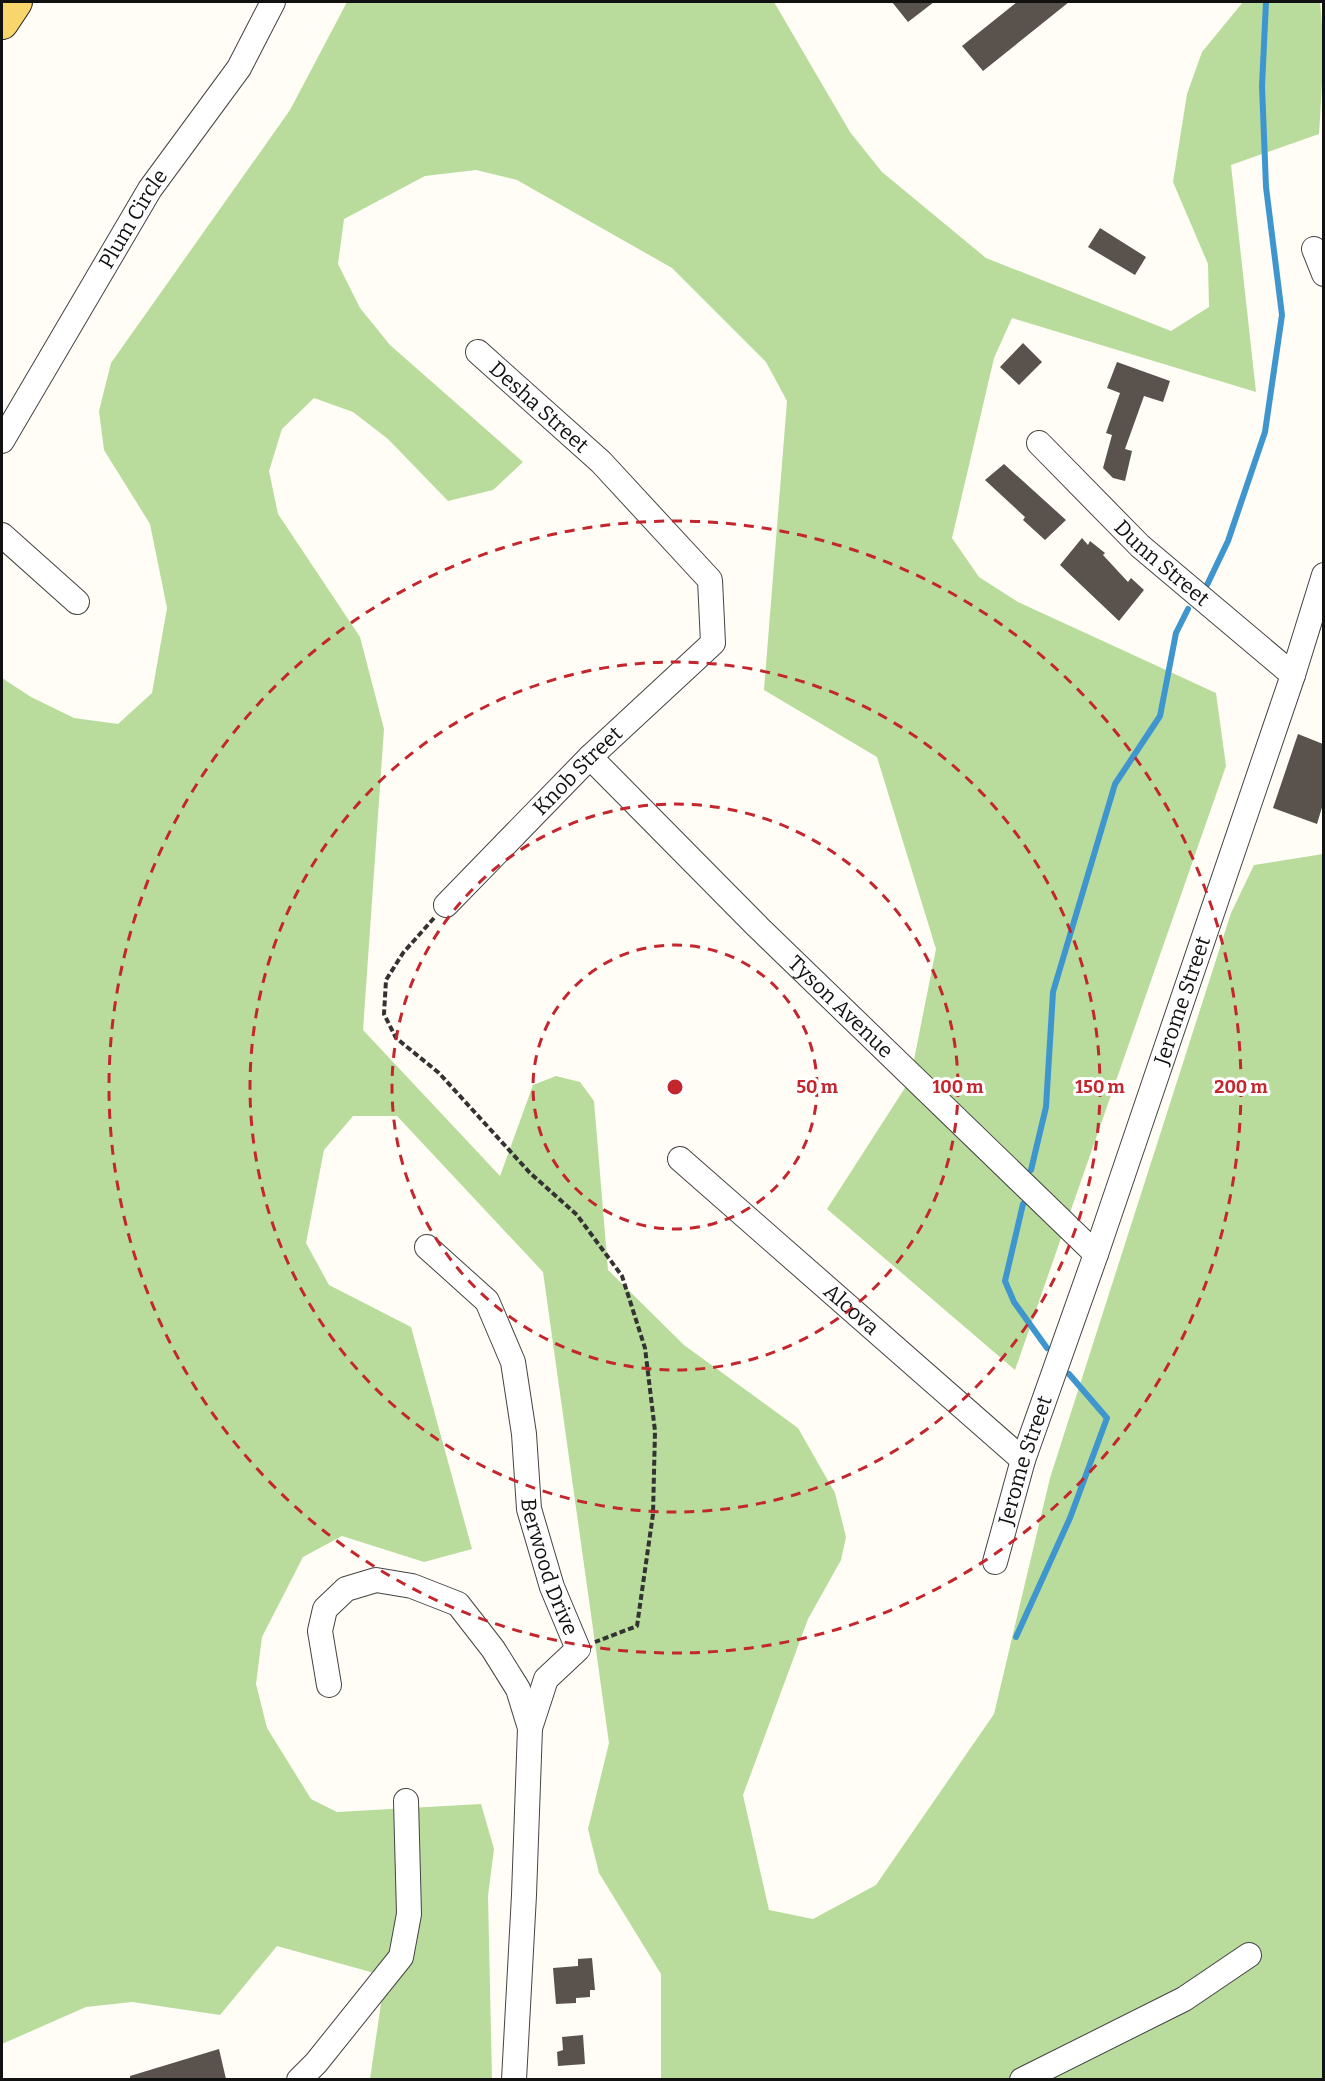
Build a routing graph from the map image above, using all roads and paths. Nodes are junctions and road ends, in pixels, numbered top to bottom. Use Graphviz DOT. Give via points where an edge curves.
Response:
graph roads {
  1 [pos="16,2"];
  2 [pos="273,2"];
  3 [pos="2,23"];
  4 [pos="1314,249"];
  5 [pos="1323,274"];
  6 [pos="478,352"];
  7 [pos="2,441"];
  8 [pos="1039,443"];
  9 [pos="2,535"];
  10 [pos="1323,575"];
  11 [pos="77,602"];
  12 [pos="712,643"];
  13 [pos="1293,675"];
  14 [pos="590,757"];
  15 [pos="446,905"];
  16 [pos="680,1159"];
  17 [pos="427,1247"];
  18 [pos="1096,1254"];
  19 [pos="1023,1460"];
  20 [pos="994,1562"];
  21 [pos="578,1649"];
  22 [pos="329,1685"];
  23 [pos="530,1728"];
  24 [pos="406,1801"];
  25 [pos="1249,1954"];
  26 [pos="299,2079"];
  27 [pos="514,2079"];
  28 [pos="1022,2079"];
  1 -- 3 [label="main road"];
  2 -- 7 [label="street, Plum Circle" via="239,68 150,189"];
  4 -- 5 [label="street"];
  6 -- 12 [label="street, Desha Street" via="601,462 711,580"];
  8 -- 13 [label="street, Dunn Street" via="1140,546"];
  9 -- 11 [label="street"];
  10 -- 13 [label="street, Jerome Street"];
  12 -- 14 [label="street, Knob Street"];
  13 -- 18 [label="street, Jerome Street"];
  14 -- 15 [label="street, Knob Street"];
  14 -- 18 [label="street, Tyson Avenue" via="758,927"];
  15 -- 21 [label="path" via="386,980 384,1014 396,1038 439,1073 530,1173 577,1215 622,1276 645,1348 655,1455 653,1514 637,1626"];
  16 -- 19 [label="street, Alcova"];
  17 -- 21 [label="street, Berwood Drive" via="488,1301 513,1362 524,1434 529,1509 552,1587"];
  18 -- 19 [label="street, Jerome Street"];
  19 -- 20 [label="street, Jerome Street"];
  21 -- 23 [label="street, Berwood Drive" via="546,1679"];
  22 -- 23 [label="street" via="320,1630 325,1609 346,1590 376,1580 412,1586 458,1604 494,1649 518,1689"];
  23 -- 27 [label="street, Berwood Drive"];
  24 -- 26 [label="street" via="409,1914 401,1957"];
  25 -- 28 [label="street" via="1184,1999"];
}
